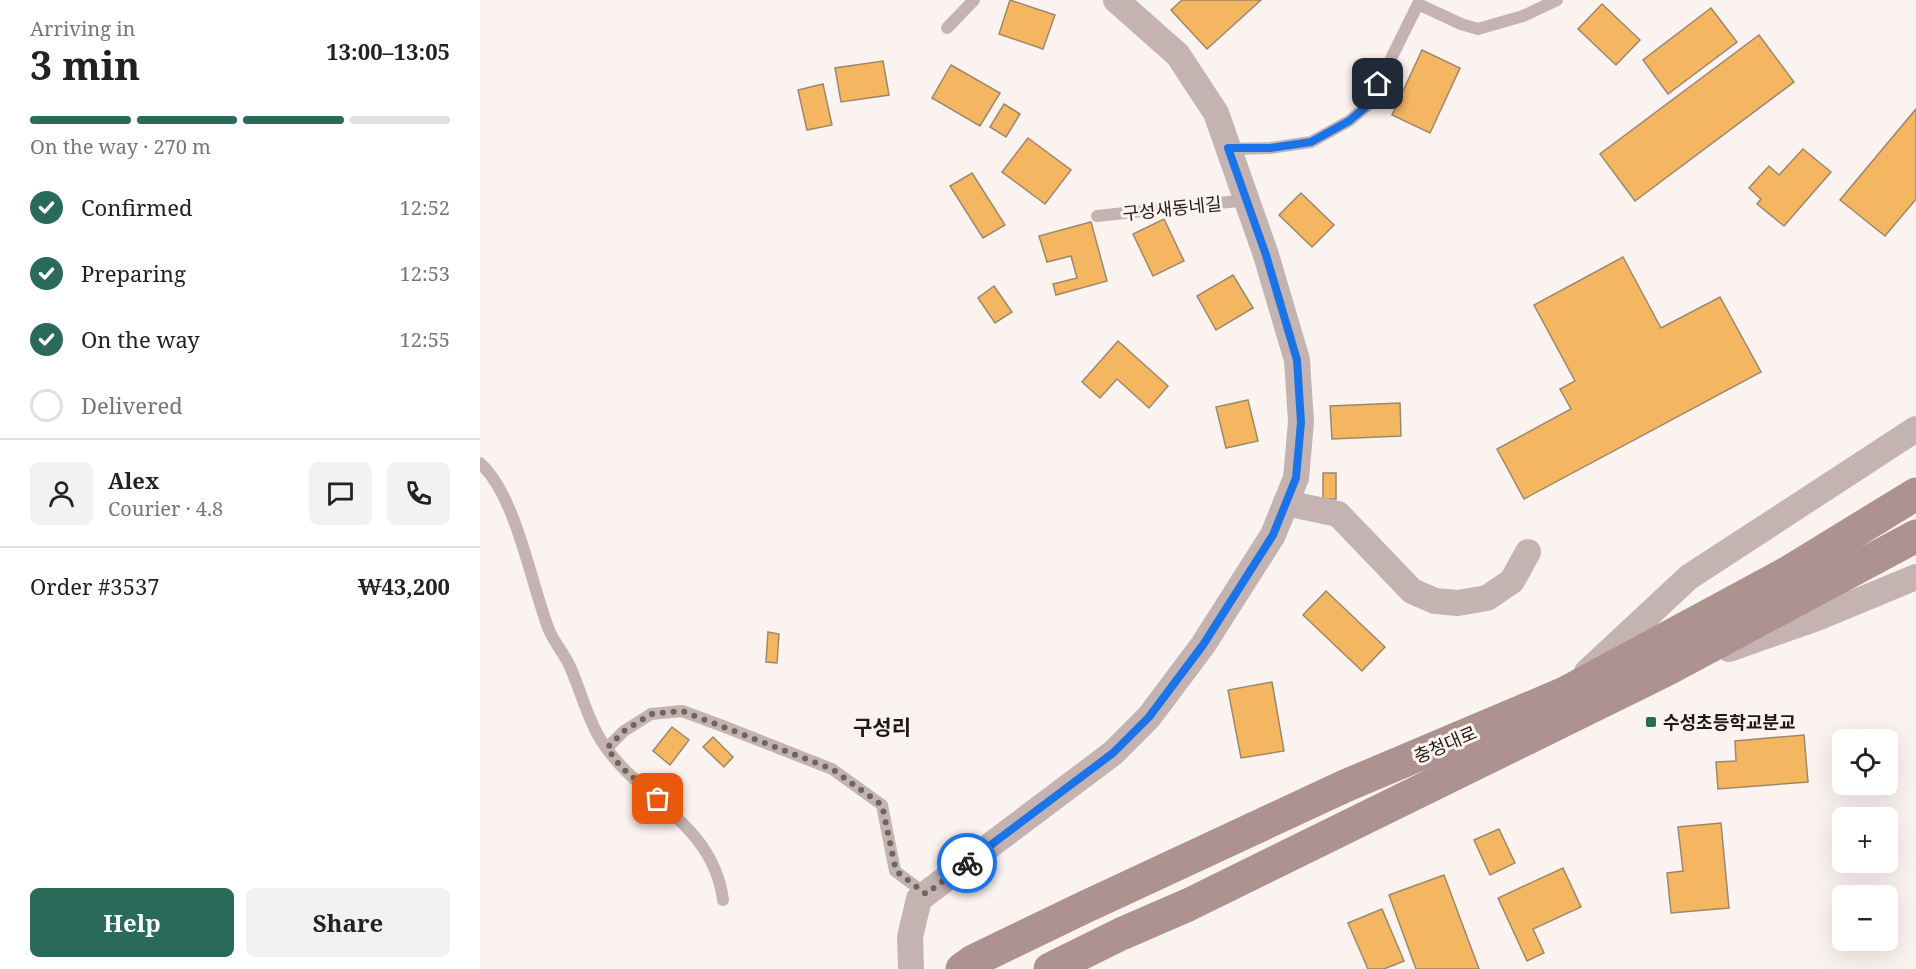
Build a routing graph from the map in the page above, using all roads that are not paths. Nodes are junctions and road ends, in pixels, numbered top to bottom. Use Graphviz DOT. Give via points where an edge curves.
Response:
graph roads {
  1 [pos="975,0"];
  2 [pos="1116,0"];
  3 [pos="1557,0"];
  4 [pos="1420,2"];
  5 [pos="947,28"];
  6 [pos="1228,148"];
  7 [pos="1247,200"];
  8 [pos="1097,216"];
  9 [pos="1916,429"];
  10 [pos="480,463"];
  11 [pos="1916,494"];
  12 [pos="1286,503"];
  13 [pos="1916,536"];
  14 [pos="1528,552"];
  15 [pos="1916,577"];
  16 [pos="1666,670"];
  17 [pos="1565,693"];
  18 [pos="607,748"];
  19 [pos="926,894"];
  20 [pos="723,900"];
  21 [pos="911,969"];
  22 [pos="962,969"];
  23 [pos="1050,969"];
  1 -- 5 [label="lane"];
  2 -- 6 [label="street, 구성새동네길" via="1178,55 1216,113"];
  3 -- 4 [label="lane" via="1523,16 1478,29"];
  4 -- 6 [label="lane" via="1368,105 1349,121 1311,142 1270,148"];
  6 -- 7 [label="street, 구성새동네길"];
  7 -- 8 [label="lane, 구성새동네길"];
  7 -- 12 [label="street, 구성새동네길" via="1297,360 1301,422 1296,478"];
  9 -- 17 [label="street" via="1689,577"];
  10 -- 18 [label="lane" via="502,491 550,632 571,667"];
  11 -- 17 [label="main road, 충청대로" via="1787,573"];
  12 -- 14 [label="street" via="1338,514 1412,591 1435,601 1458,603 1487,598 1512,581"];
  12 -- 19 [label="street, 구성새동네길" via="1273,535 1203,645 1149,717 1113,753"];
  13 -- 16 [label="main road, 충청대로"];
  15 -- 16 [label="street" via="1817,618"];
  16 -- 23 [label="main road, 충청대로"];
  17 -- 22 [label="main road, 충청대로" via="1345,786 1084,907"];
  18 -- 19 [label="lane" via="624,731 651,714 682,711 832,769 882,805 896,871"];
  18 -- 20 [label="lane" via="621,767 687,826 711,858"];
  19 -- 21 [label="street, 구성새동네길" via="919,899 910,938"];
}
